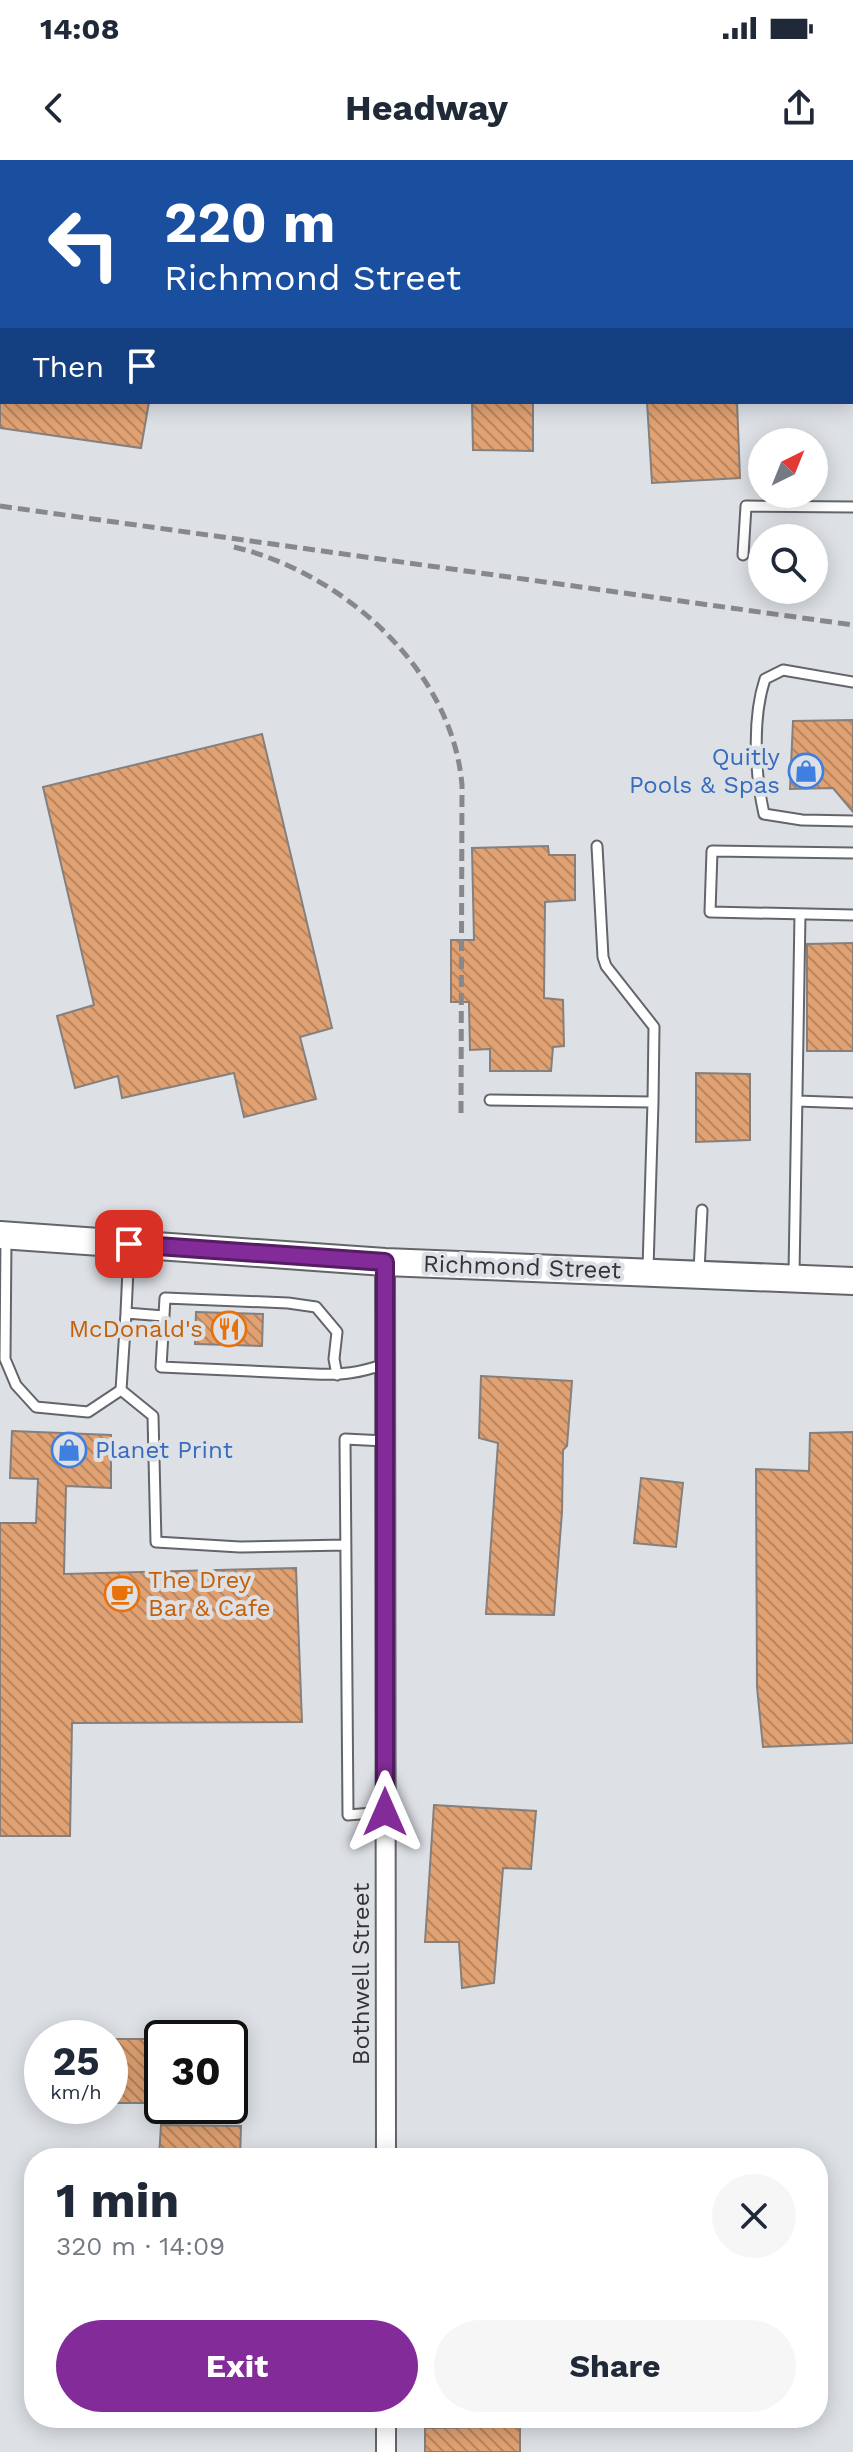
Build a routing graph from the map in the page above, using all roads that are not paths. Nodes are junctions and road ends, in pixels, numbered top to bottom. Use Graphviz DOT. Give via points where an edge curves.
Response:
graph roads {
  1 [pos="853,507"];
  2 [pos="743,555"];
  3 [pos="853,682"];
  4 [pos="853,821"];
  5 [pos="597,846"];
  6 [pos="853,853"];
  7 [pos="800,914"];
  8 [pos="853,915"];
  9 [pos="490,1100"];
  10 [pos="797,1101"];
  11 [pos="653,1102"];
  12 [pos="853,1103"];
  13 [pos="702,1210"];
  14 [pos="3,1235"];
  15 [pos="129,1244"];
  16 [pos="385,1262"];
  17 [pos="648,1271"];
  18 [pos="699,1274"];
  19 [pos="794,1278"];
  20 [pos="853,1281"];
  21 [pos="126,1313"];
  22 [pos="164,1316"];
  23 [pos="385,1364"];
  24 [pos="337,1375"];
  25 [pos="121,1390"];
  26 [pos="385,1441"];
  27 [pos="346,1545"];
  28 [pos="385,1812"];
  29 [pos="386,2148"];
  30 [pos="386,2428"];
  31 [pos="386,2452"];
  1 -- 2 [label="lane" via="746,506"];
  3 -- 4 [label="lane" via="783,670 765,679 758,700 758,787 764,814"];
  5 -- 11 [label="lane" via="603,957 654,1027"];
  6 -- 7 [label="lane" via="712,851 710,912"];
  7 -- 8 [label="lane"];
  7 -- 10 [label="lane"];
  9 -- 11 [label="lane"];
  10 -- 12 [label="lane"];
  10 -- 19 [label="lane"];
  11 -- 17 [label="lane"];
  13 -- 18 [label="lane"];
  14 -- 15 [label="main road, Richmond Street"];
  14 -- 25 [label="lane" via="5,1359 16,1385 36,1407 88,1412"];
  15 -- 16 [label="main road, Richmond Street"];
  15 -- 21 [label="lane"];
  16 -- 17 [label="main road, Richmond Street"];
  16 -- 23 [label="street, Bothwell Street"];
  17 -- 18 [label="main road, Richmond Street"];
  18 -- 19 [label="main road, Richmond Street"];
  19 -- 20 [label="main road, Richmond Street"];
  21 -- 22 [label="lane"];
  21 -- 25 [label="lane"];
  22 -- 24 [label="lane" via="161,1367"];
  22 -- 24 [label="lane" via="165,1298 316,1307 337,1332"];
  23 -- 24 [label="lane"];
  23 -- 26 [label="street, Bothwell Street"];
  25 -- 27 [label="lane" via="153,1416 156,1542"];
  26 -- 27 [label="lane" via="345,1439"];
  26 -- 28 [label="street, Bothwell Street"];
  27 -- 28 [label="lane" via="348,1815"];
  28 -- 29 [label="street, Bothwell Street"];
  30 -- 31 [label="street"];
}
